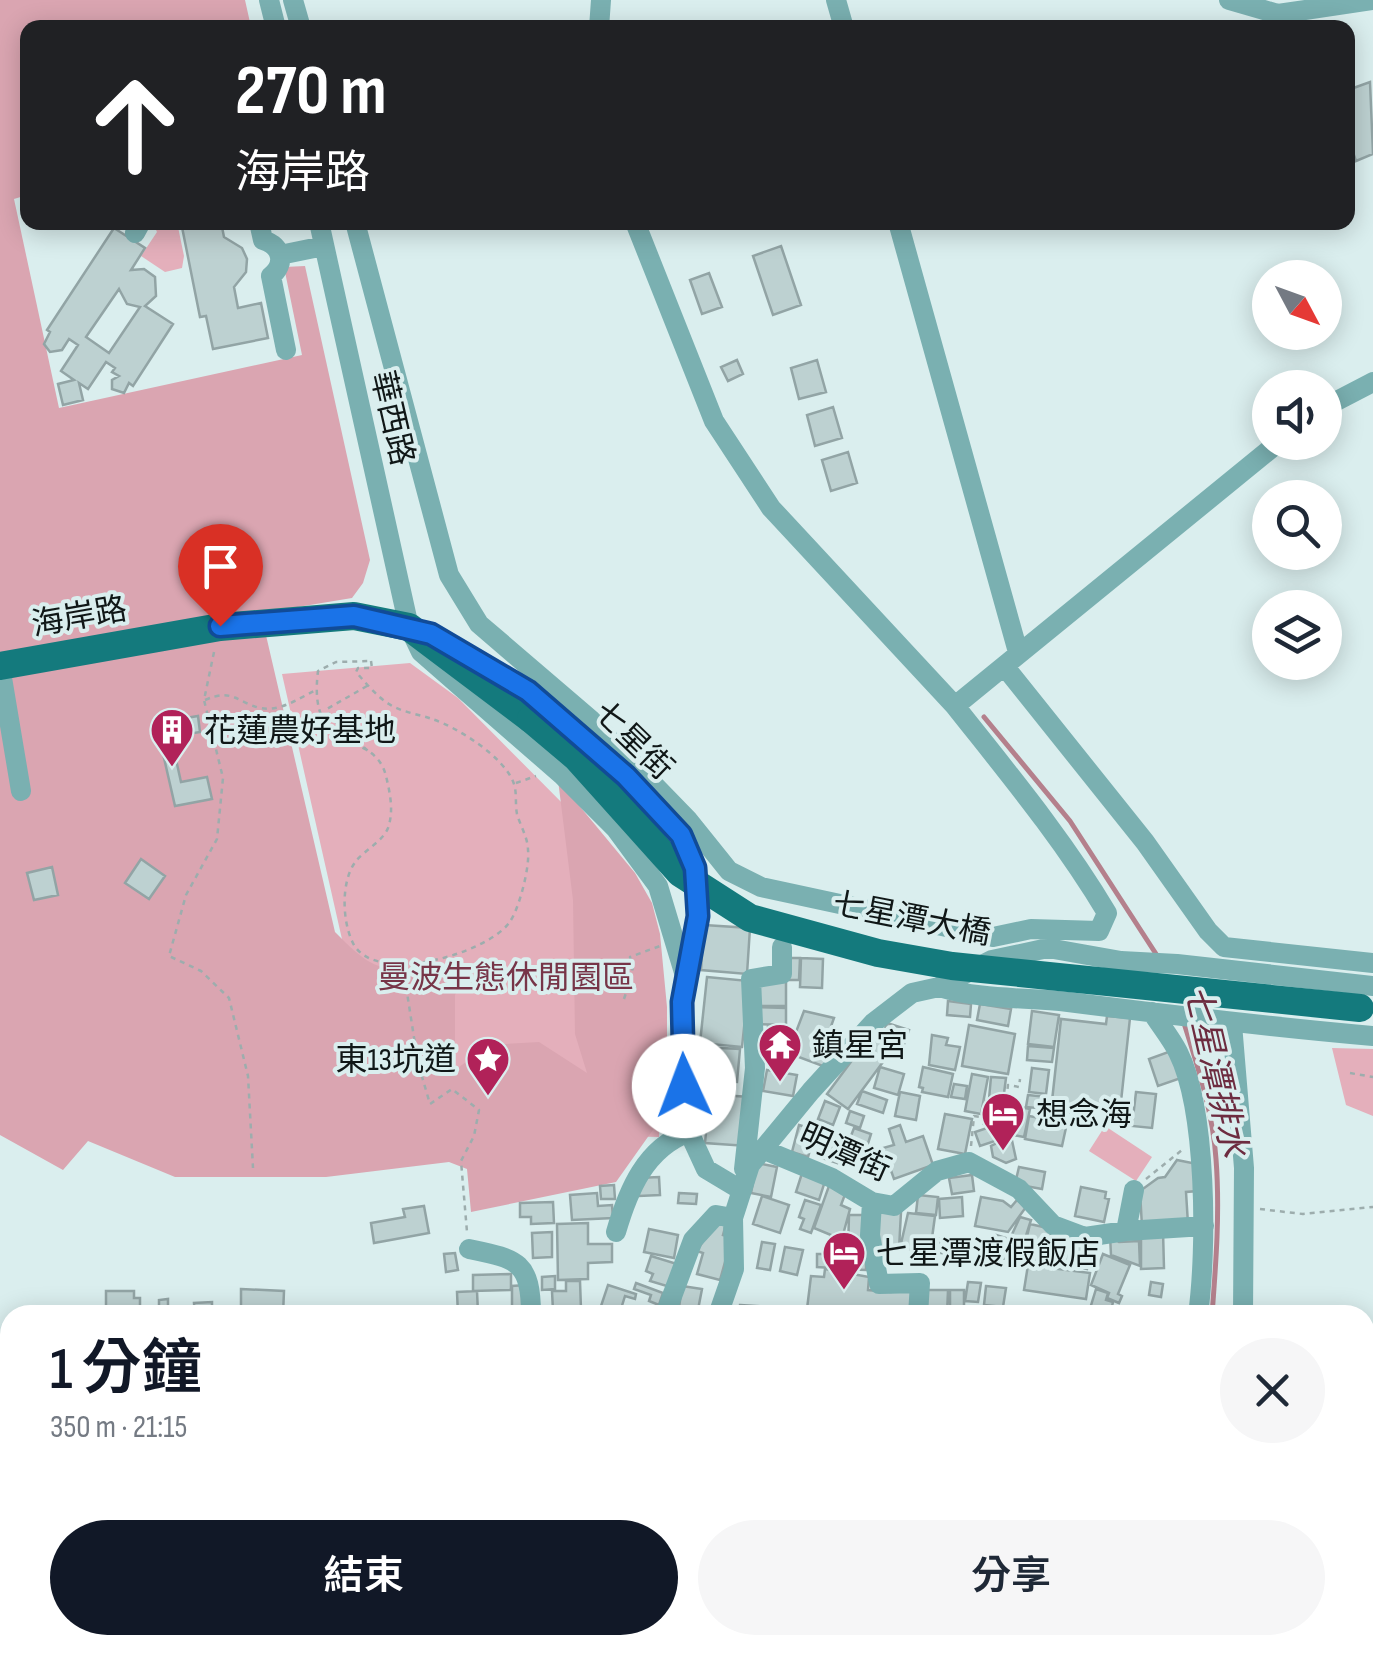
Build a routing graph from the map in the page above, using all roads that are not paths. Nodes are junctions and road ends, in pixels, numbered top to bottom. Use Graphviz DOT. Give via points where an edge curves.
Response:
graph roads {
  1 [pos="1229,0"];
  2 [pos="1373,0"];
  3 [pos="261,230"];
  4 [pos="321,230"];
  5 [pos="357,230"];
  6 [pos="638,230"];
  7 [pos="900,230"];
  8 [pos="324,246"];
  9 [pos="280,255"];
  10 [pos="286,350"];
  11 [pos="1373,382"];
  12 [pos="1342,398"];
  13 [pos="1256,460"];
  14 [pos="409,627"];
  15 [pos="1011,659"];
  16 [pos="0,666"];
  17 [pos="955,706"];
  18 [pos="21,791"];
  19 [pos="782,947"];
  20 [pos="1373,963"];
  21 [pos="686,978"];
  22 [pos="939,987"];
  23 [pos="1369,1001"];
  24 [pos="1160,1013"];
  25 [pos="1232,1024"];
  26 [pos="1373,1036"];
  27 [pos="689,1132"];
  28 [pos="762,1149"];
  29 [pos="741,1190"];
  30 [pos="1134,1190"];
  31 [pos="872,1202"];
  32 [pos="733,1218"];
  33 [pos="1204,1226"];
  34 [pos="1126,1230"];
  35 [pos="616,1232"];
  36 [pos="469,1249"];
  37 [pos="530,1305"];
  38 [pos="668,1305"];
  39 [pos="721,1305"];
  40 [pos="919,1305"];
  41 [pos="1199,1305"];
  42 [pos="1243,1305"];
  1 -- 2 [label="street" via="1278,14"];
  3 -- 9 [label="street"];
  4 -- 8 [label="street, 華西路"];
  5 -- 17 [label="street" via="448,575 479,624 590,720 729,872 761,887 993,937 1031,929 1100,931 1107,913 1090,884"];
  6 -- 17 [label="street" via="714,421 771,508"];
  7 -- 15 [label="street"];
  8 -- 9 [label="street"];
  8 -- 14 [label="street, 華西路"];
  9 -- 10 [label="street" via="270,276"];
  11 -- 12 [label="street"];
  13 -- 15 [label="street"];
  14 -- 16 [label="main road, 海岸路" via="354,616 220,626"];
  14 -- 21 [label="street, 七星街" via="421,652 562,774 638,856 658,886"];
  14 -- 21 [label="street, 七星街" via="528,691 626,776 681,835 695,868 698,916"];
  14 -- 23 [label="main road, 七星潭大橋, bridge" via="576,757 680,873 750,918 952,966"];
  15 -- 17 [label="street"];
  15 -- 20 [label="street" via="1224,947"];
  16 -- 18 [label="street"];
  19 -- 29 [label="street" via="782,974 752,979 755,1068"];
  21 -- 27 [label="street, 七星街"];
  22 -- 23 [label="street" via="992,960 1048,948 1176,964"];
  22 -- 24 [label="street" via="964,995"];
  22 -- 28 [label="street" via="912,993 873,1023"];
  24 -- 25 [label="street"];
  24 -- 33 [label="street" via="1191,1089"];
  25 -- 26 [label="street"];
  25 -- 42 [label="street" via="1244,1168"];
  27 -- 29 [label="street, 七星街" via="706,1169"];
  27 -- 35 [label="street" via="669,1139 630,1187"];
  28 -- 29 [label="street"];
  28 -- 31 [label="street, 明潭街"];
  29 -- 32 [label="street"];
  30 -- 34 [label="street"];
  31 -- 34 [label="street, 明潭街" via="894,1206 937,1171 969,1162 1019,1189 1053,1225 1085,1236"];
  31 -- 40 [label="street" via="879,1284 920,1283"];
  32 -- 38 [label="street" via="716,1215 693,1240"];
  32 -- 39 [label="street" via="734,1269"];
  33 -- 34 [label="street"];
  33 -- 41 [label="street"];
  36 -- 37 [label="street" via="515,1260"];
}
